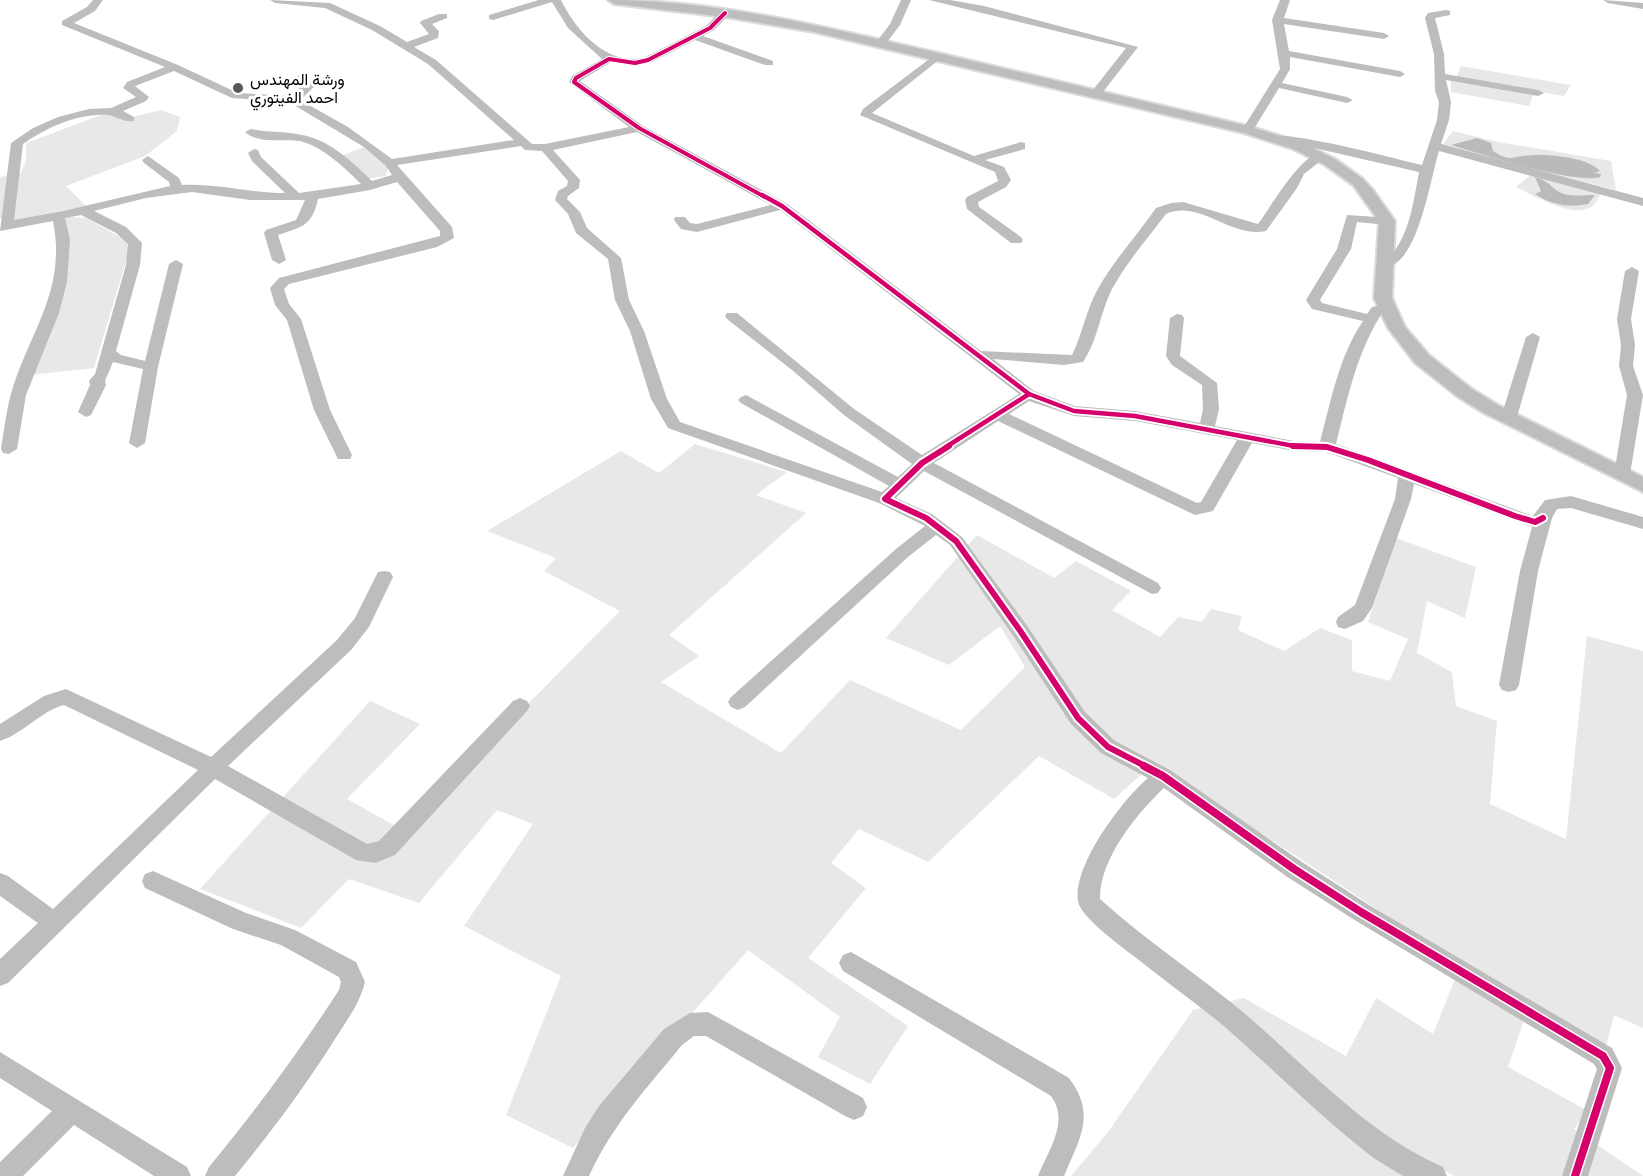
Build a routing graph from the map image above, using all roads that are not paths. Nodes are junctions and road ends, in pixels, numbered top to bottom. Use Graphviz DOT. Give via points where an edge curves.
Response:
graph roads {
  1 [pos="98,0"];
  2 [pos="275,0"];
  3 [pos="549,0"];
  4 [pos="556,0"];
  5 [pos="614,0"];
  6 [pos="906,0"];
  7 [pos="934,0"];
  8 [pos="1284,0"];
  9 [pos="1608,0"];
  10 [pos="1643,6"];
  11 [pos="725,13"];
  12 [pos="1446,13"];
  13 [pos="443,16"];
  14 [pos="493,17"];
  15 [pos="1277,20"];
  16 [pos="694,36"];
  17 [pos="1384,36"];
  18 [pos="880,44"];
  19 [pos="406,46"];
  20 [pos="1284,53"];
  21 [pos="936,57"];
  22 [pos="609,59"];
  23 [pos="769,63"];
  24 [pos="174,67"];
  25 [pos="1400,74"];
  26 [pos="1441,76"];
  27 [pos="299,78"];
  28 [pos="1278,85"];
  29 [pos="1538,93"];
  30 [pos="1095,95"];
  31 [pos="293,99"];
  32 [pos="1347,100"];
  33 [pos="112,111"];
  34 [pos="130,119"];
  35 [pos="639,128"];
  36 [pos="1248,130"];
  37 [pos="251,132"];
  38 [pos="1272,138"];
  39 [pos="522,142"];
  40 [pos="1021,146"];
  41 [pos="1435,146"];
  42 [pos="545,148"];
  43 [pos="254,153"];
  44 [pos="1318,156"];
  45 [pos="148,160"];
  46 [pos="974,160"];
  47 [pos="390,163"];
  48 [pos="1426,170"];
  49 [pos="399,177"];
  50 [pos="370,186"];
  51 [pos="176,189"];
  52 [pos="313,194"];
  53 [pos="294,195"];
  54 [pos="1643,202"];
  55 [pos="782,206"];
  56 [pos="82,210"];
  57 [pos="58,216"];
  58 [pos="680,220"];
  59 [pos="1387,221"];
  60 [pos="4,226"];
  61 [pos="1016,240"];
  62 [pos="279,260"];
  63 [pos="1386,263"];
  64 [pos="176,264"];
  65 [pos="1632,271"];
  66 [pos="1383,298"];
  67 [pos="732,315"];
  68 [pos="1177,318"];
  69 [pos="1372,319"];
  70 [pos="1533,337"];
  71 [pos="108,352"];
  72 [pos="979,355"];
  73 [pos="151,367"];
  74 [pos="1029,394"];
  75 [pos="746,400"];
  76 [pos="86,412"];
  77 [pos="996,414"];
  78 [pos="1509,417"];
  79 [pos="1206,430"];
  80 [pos="1247,437"];
  81 [pos="137,442"];
  82 [pos="1327,447"];
  83 [pos="9,448"];
  84 [pos="344,456"];
  85 [pos="922,464"];
  86 [pos="1622,474"];
  87 [pos="1407,476"];
  88 [pos="1643,485"];
  89 [pos="892,492"];
  90 [pos="1543,518"];
  91 [pos="1643,523"];
  92 [pos="938,525"];
  93 [pos="384,577"];
  94 [pos="1152,588"];
  95 [pos="1345,622"];
  96 [pos="1509,685"];
  97 [pos="738,702"];
  98 [pos="520,706"];
  99 [pos="0,733"];
  100 [pos="213,768"];
  101 [pos="1163,776"];
  102 [pos="153,881"];
  103 [pos="0,883"];
  104 [pos="55,923"];
  105 [pos="851,963"];
  106 [pos="0,975"];
  107 [pos="0,1064"];
  108 [pos="854,1107"];
  109 [pos="72,1110"];
  110 [pos="4,1176"];
  111 [pos="178,1176"];
  112 [pos="218,1176"];
  113 [pos="576,1176"];
  114 [pos="1051,1176"];
  115 [pos="1434,1176"];
  116 [pos="1575,1176"];
  1 -- 24 [label="street" via="91,9 66,23"];
  2 -- 19 [label="street" via="333,7"];
  3 -- 14 [label="street"];
  4 -- 22 [label="street" via="572,27"];
  5 -- 11 [label="main road"];
  6 -- 18 [label="street" via="895,25"];
  7 -- 30 [label="street" via="1133,47"];
  8 -- 15 [label="street"];
  9 -- 10 [label="street"];
  11 -- 16 [label="street" via="710,28"];
  11 -- 18 [label="main road"];
  12 -- 26 [label="street" via="1430,18"];
  13 -- 19 [label="street" via="425,23 434,36"];
  15 -- 17 [label="street"];
  15 -- 20 [label="street"];
  16 -- 22 [label="street" via="639,63"];
  16 -- 23 [label="street"];
  18 -- 21 [label="main road"];
  19 -- 39 [label="street" via="432,62"];
  20 -- 25 [label="street"];
  20 -- 28 [label="street" via="1286,69"];
  21 -- 30 [label="main road"];
  21 -- 46 [label="street" via="866,114"];
  22 -- 35 [label="street" via="574,81"];
  24 -- 31 [label="street" via="236,96"];
  24 -- 33 [label="street" via="131,84 129,88 142,99"];
  26 -- 29 [label="street"];
  26 -- 41 [label="street" via="1445,102"];
  27 -- 31 [label="street" via="309,86"];
  28 -- 32 [label="street"];
  28 -- 36 [label="street"];
  30 -- 36 [label="main road"];
  31 -- 47 [label="street" via="348,130"];
  33 -- 34 [label="street"];
  33 -- 60 [label="street" via="63,119 17,143"];
  35 -- 42 [label="street"];
  35 -- 55 [label="street"];
  36 -- 38 [label="main road"];
  37 -- 50 [label="street" via="266,138 307,140 358,173"];
  38 -- 44 [label="main road"];
  38 -- 48 [label="street" via="1297,140"];
  39 -- 42 [label="street" via="529,147"];
  39 -- 47 [label="street"];
  40 -- 46 [label="street"];
  41 -- 48 [label="street"];
  41 -- 54 [label="street"];
  42 -- 89 [label="street" via="574,180 573,188 562,194 561,200 572,210 581,230 614,258 622,300 637,331 666,416 674,425"];
  43 -- 53 [label="street"];
  44 -- 59 [label="main road" via="1358,182"];
  44 -- 72 [label="street" via="1299,172 1262,228 1178,206 1161,211 1106,287 1078,359"];
  45 -- 51 [label="street" via="175,181"];
  46 -- 61 [label="street" via="1000,170 1005,180 971,200 973,209"];
  47 -- 49 [label="street"];
  48 -- 63 [label="street" via="1409,236 1395,260"];
  49 -- 50 [label="street"];
  49 -- 84 [label="street" via="447,230 447,238 284,281 277,288 282,305 294,318 322,410"];
  50 -- 52 [label="street"];
  51 -- 53 [label="street" via="210,189 249,196"];
  51 -- 56 [label="street"];
  52 -- 53 [label="street"];
  52 -- 62 [label="street" via="301,223 271,233"];
  55 -- 58 [label="street" via="697,228"];
  55 -- 72 [label="street"];
  56 -- 57 [label="street"];
  56 -- 71 [label="street" via="121,230 135,243 134,265"];
  57 -- 60 [label="street"];
  57 -- 83 [label="street" via="63,240 60,282 52,313 18,394"];
  59 -- 63 [label="main road"];
  59 -- 69 [label="street" via="1352,218 1344,249 1313,300 1317,306"];
  63 -- 66 [label="main road"];
  64 -- 73 [label="street"];
  65 -- 86 [label="street" via="1624,319 1626,366 1635,395"];
  66 -- 69 [label="street"];
  66 -- 78 [label="main road" via="1397,328 1422,359 1465,393"];
  67 -- 85 [label="street" via="849,412"];
  68 -- 79 [label="street" via="1173,356 1209,383 1211,409"];
  69 -- 82 [label="street" via="1361,334"];
  70 -- 78 [label="street"];
  71 -- 73 [label="street" via="116,358"];
  71 -- 76 [label="street"];
  72 -- 74 [label="street"];
  73 -- 81 [label="street"];
  74 -- 77 [label="street"];
  74 -- 79 [label="street" via="1074,411 1134,416"];
  75 -- 89 [label="street"];
  77 -- 80 [label="street" via="1195,509 1208,507"];
  77 -- 85 [label="street"];
  78 -- 86 [label="main road"];
  79 -- 80 [label="street"];
  80 -- 82 [label="street" via="1294,446"];
  82 -- 87 [label="street"];
  85 -- 89 [label="street"];
  85 -- 94 [label="street"];
  86 -- 88 [label="main road"];
  87 -- 90 [label="street" via="1535,522"];
  87 -- 95 [label="street" via="1403,499 1363,608"];
  89 -- 92 [label="street"];
  90 -- 91 [label="street" via="1551,504 1571,502"];
  90 -- 96 [label="street" via="1529,571"];
  92 -- 97 [label="street"];
  92 -- 101 [label="street" via="969,556 1078,718 1108,747"];
  93 -- 100 [label="street" via="362,622 344,645"];
  98 -- 100 [label="street" via="387,848 375,854 364,853"];
  99 -- 100 [label="street" via="57,698 66,697"];
  100 -- 104 [label="street"];
  101 -- 115 [label="street" via="1133,806 1111,840 1091,878 1089,903 1386,1150"];
  101 -- 116 [label="street" via="1360,912 1603,1056 1610,1068"];
  102 -- 112 [label="street" via="242,922 287,937 348,970 353,982 350,994 314,1052"];
  103 -- 104 [label="street"];
  104 -- 106 [label="street"];
  105 -- 114 [label="street" via="1069,1096 1074,1116"];
  107 -- 109 [label="street"];
  108 -- 113 [label="street" via="708,1024 690,1025 673,1037 622,1096 594,1137"];
  109 -- 110 [label="street"];
  109 -- 111 [label="street"];
}
